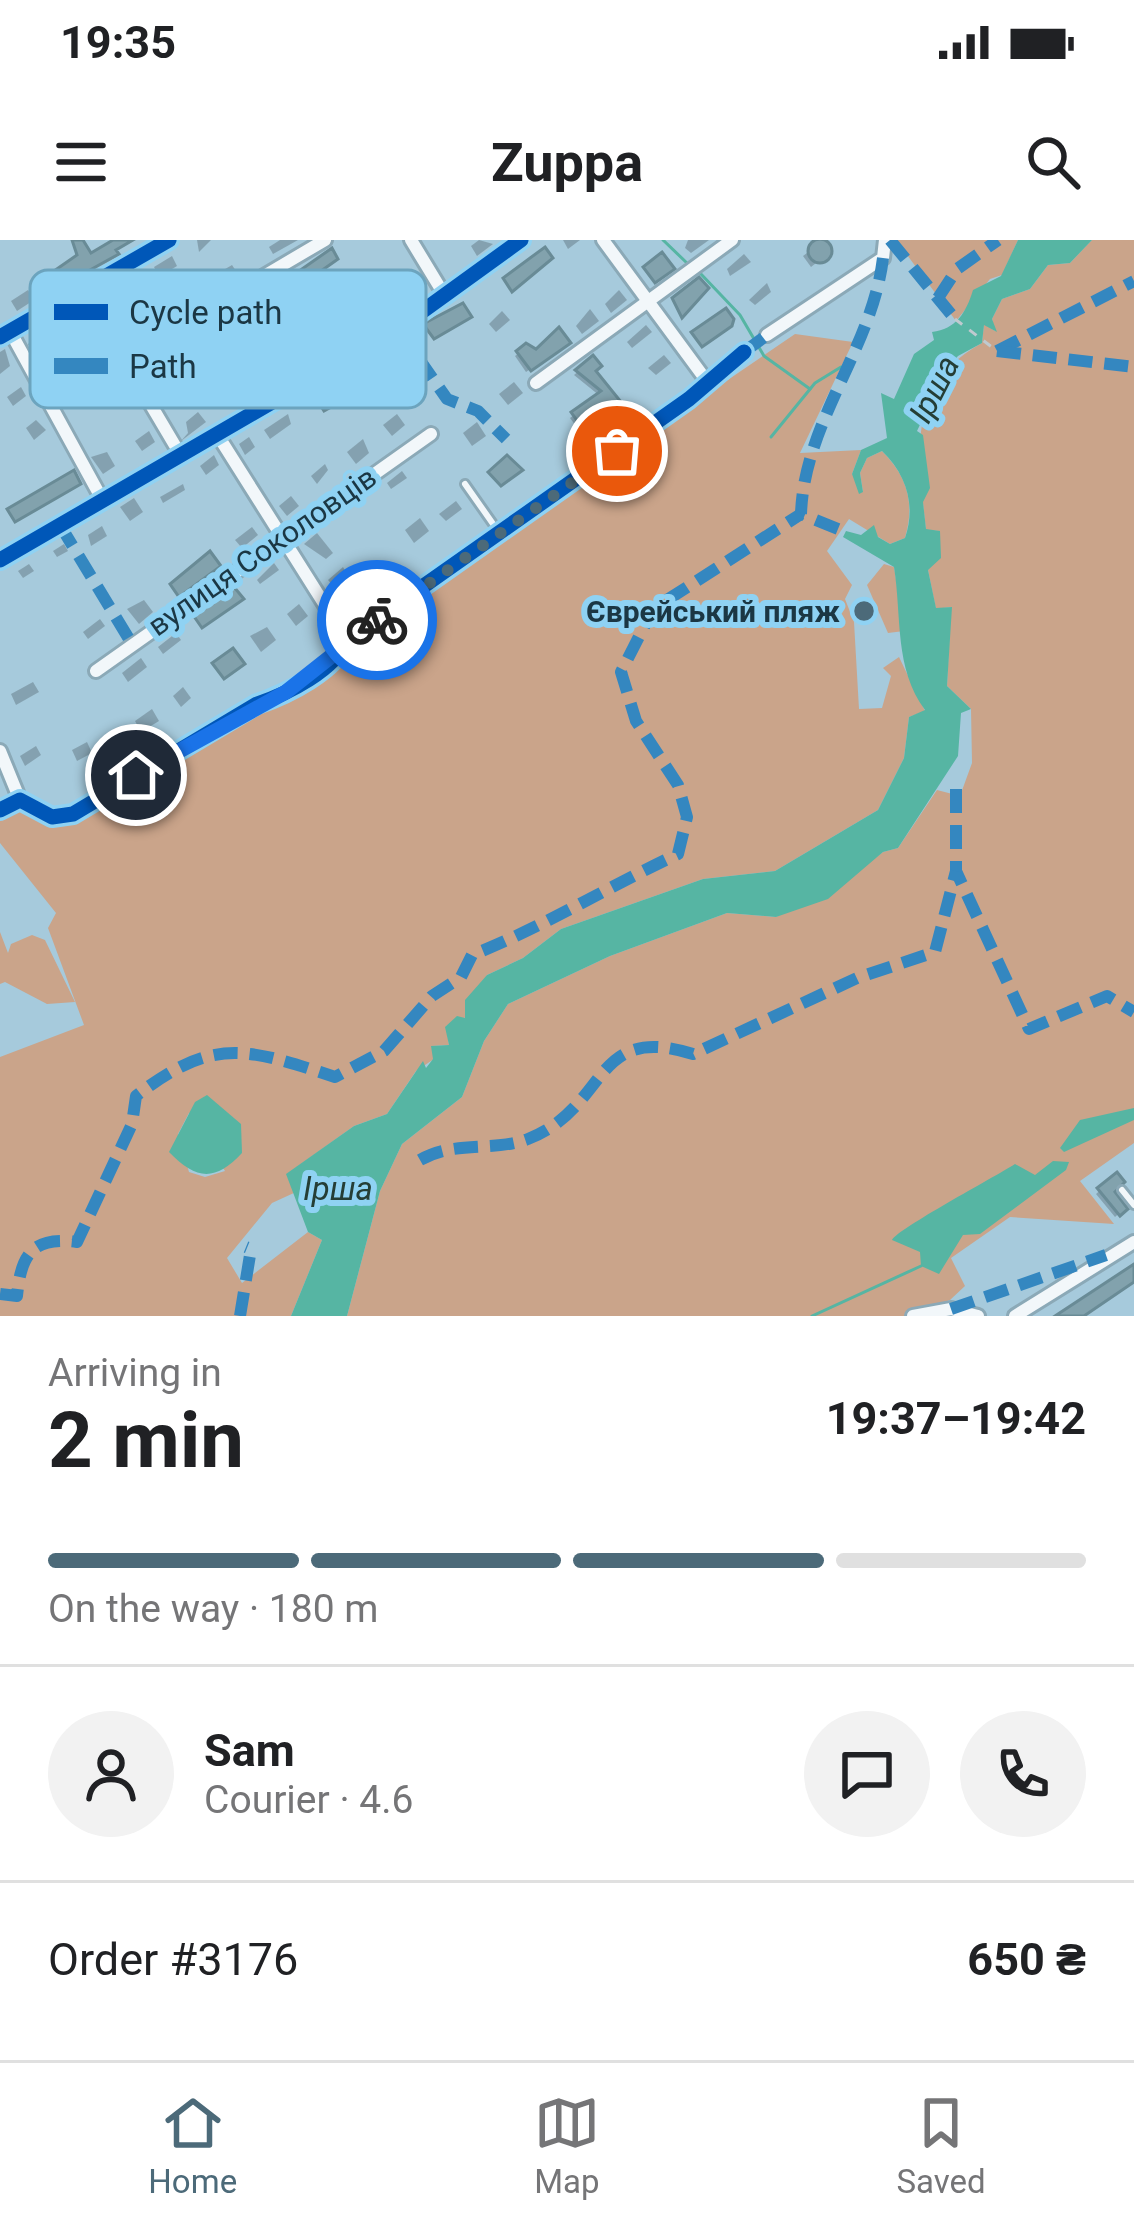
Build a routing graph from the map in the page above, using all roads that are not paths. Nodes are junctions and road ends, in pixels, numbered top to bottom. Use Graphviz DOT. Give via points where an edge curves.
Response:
graph roads {
  1 [pos="169,240"];
  2 [pos="325,240"];
  3 [pos="411,240"];
  4 [pos="521,240"];
  5 [pos="603,240"];
  6 [pos="732,240"];
  7 [pos="885,240"];
  8 [pos="117,270"];
  9 [pos="274,270"];
  10 [pos="445,296"];
  11 [pos="649,303"];
  12 [pos="426,308"];
  13 [pos="5,334"];
  14 [pos="767,335"];
  15 [pos="744,352"];
  16 [pos="30,376"];
  17 [pos="706,380"];
  18 [pos="536,383"];
  19 [pos="49,408"];
  20 [pos="154,408"];
  21 [pos="260,408"];
  22 [pos="217,434"];
  23 [pos="431,434"];
  24 [pos="180,454"];
  25 [pos="465,484"];
  26 [pos="103,500"];
  27 [pos="500,534"];
  28 [pos="283,536"];
  29 [pos="0,560"];
  30 [pos="347,640"];
  31 [pos="96,670"];
  32 [pos="0,751"];
  33 [pos="20,800"];
  34 [pos="0,810"];
  35 [pos="1122,1190"];
  36 [pos="1134,1205"];
  37 [pos="1134,1242"];
  38 [pos="913,1316"];
  39 [pos="978,1316"];
  40 [pos="1015,1316"];
  1 -- 8 [label="street"];
  2 -- 9 [label="street"];
  3 -- 10 [label="street"];
  4 -- 10 [label="street"];
  5 -- 11 [label="street"];
  6 -- 11 [label="street"];
  7 -- 14 [label="street" via="884,257"];
  10 -- 12 [label="street"];
  11 -- 17 [label="street"];
  11 -- 18 [label="street"];
  13 -- 16 [label="street"];
  15 -- 17 [label="street"];
  17 -- 27 [label="street"];
  19 -- 26 [label="street"];
  20 -- 24 [label="street"];
  21 -- 22 [label="street"];
  22 -- 24 [label="street"];
  22 -- 28 [label="street"];
  23 -- 28 [label="street, вулиця Соколовців"];
  24 -- 26 [label="street"];
  25 -- 27 [label="lane"];
  26 -- 29 [label="street"];
  27 -- 30 [label="street"];
  28 -- 30 [label="street"];
  28 -- 31 [label="street, вулиця Соколовців"];
  30 -- 33 [label="street" via="338,656 286,692 80,810 52,818"];
  32 -- 33 [label="street"];
  33 -- 34 [label="street"];
  35 -- 36 [label="lane"];
  37 -- 40 [label="street"];
  38 -- 39 [label="street" via="943,1309"];
}
